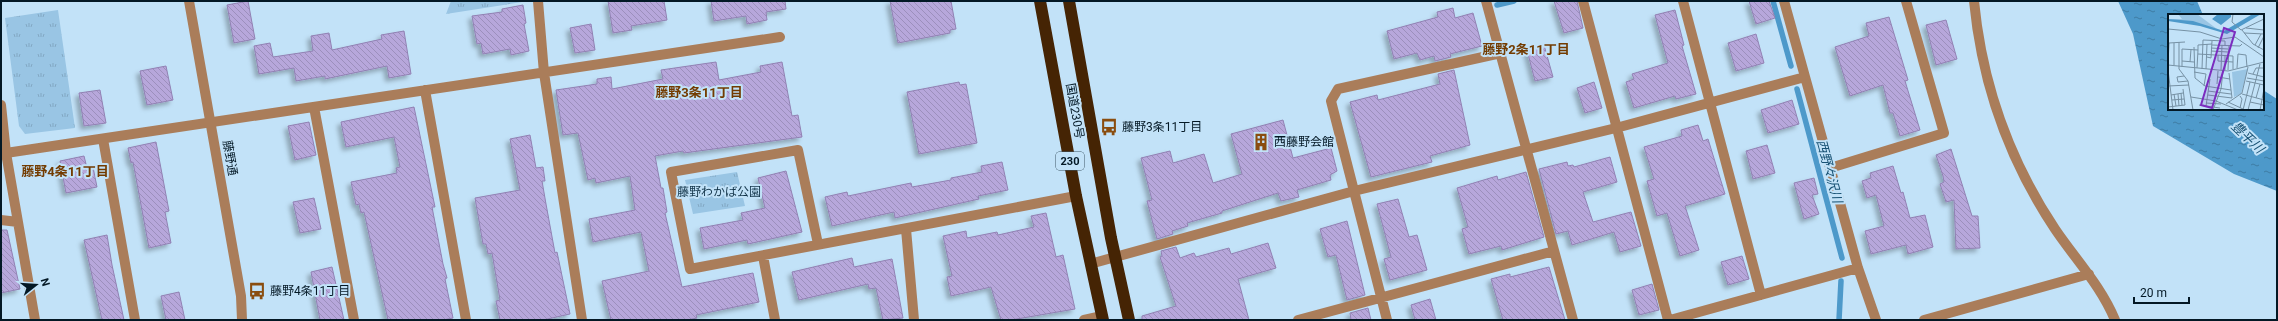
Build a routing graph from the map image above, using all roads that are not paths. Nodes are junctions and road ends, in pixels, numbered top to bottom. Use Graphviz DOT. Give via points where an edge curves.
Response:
graph roads {
  1 [pos="189,1"];
  2 [pos="538,1"];
  3 [pos="1040,1"];
  4 [pos="1069,1"];
  5 [pos="1486,1"];
  6 [pos="1583,1"];
  7 [pos="1684,1"];
  8 [pos="1784,1"];
  9 [pos="1906,1"];
  10 [pos="1974,1"];
  11 [pos="780,37"];
  12 [pos="1500,53"];
  13 [pos="544,73"];
  14 [pos="1805,77"];
  15 [pos="425,90"];
  16 [pos="1711,103"];
  17 [pos="1,105"];
  18 [pos="314,107"];
  19 [pos="211,122"];
  20 [pos="1616,128"];
  21 [pos="103,139"];
  22 [pos="1526,149"];
  23 [pos="6,153"];
  24 [pos="1830,168"];
  25 [pos="1354,191"];
  26 [pos="1076,196"];
  27 [pos="1,220"];
  28 [pos="18,222"];
  29 [pos="906,229"];
  30 [pos="818,244"];
  31 [pos="1554,251"];
  32 [pos="763,256"];
  33 [pos="1115,258"];
  34 [pos="1090,264"];
  35 [pos="1858,268"];
  36 [pos="2089,274"];
  37 [pos="1761,294"];
  38 [pos="1381,298"];
  39 [pos="1102,318"];
  40 [pos="36,320"];
  41 [pos="135,320"];
  42 [pos="242,320"];
  43 [pos="354,320"];
  44 [pos="466,320"];
  45 [pos="582,320"];
  46 [pos="775,320"];
  47 [pos="914,320"];
  48 [pos="1084,320"];
  49 [pos="1129,320"];
  50 [pos="1298,320"];
  51 [pos="1387,320"];
  52 [pos="1573,320"];
  53 [pos="1669,320"];
  54 [pos="1876,320"];
  55 [pos="1924,320"];
  56 [pos="2116,320"];
  1 -- 19 [label="street, 藤野通"];
  2 -- 13 [label="street"];
  3 -- 26 [label="highway, 国道230号 / 230"];
  4 -- 33 [label="highway, 国道230号 / 230"];
  5 -- 12 [label="street"];
  6 -- 20 [label="street"];
  7 -- 16 [label="street"];
  8 -- 14 [label="street"];
  9 -- 24 [label="street" via="1944,133"];
  10 -- 36 [label="street" via="1977,35 1989,88 2007,141 2032,193 2056,231"];
  11 -- 13 [label="street"];
  12 -- 22 [label="street"];
  12 -- 25 [label="street" via="1338,89 1331,101"];
  13 -- 15 [label="street"];
  13 -- 45 [label="street"];
  14 -- 16 [label="street"];
  14 -- 24 [label="street"];
  15 -- 18 [label="street"];
  15 -- 44 [label="street"];
  16 -- 20 [label="street"];
  16 -- 37 [label="street"];
  17 -- 23 [label="street"];
  18 -- 19 [label="street"];
  18 -- 43 [label="street"];
  19 -- 21 [label="street"];
  19 -- 42 [label="street, 藤野通" via="242,296"];
  20 -- 22 [label="street"];
  20 -- 53 [label="street"];
  21 -- 23 [label="street"];
  21 -- 41 [label="street"];
  22 -- 25 [label="street"];
  22 -- 31 [label="street"];
  23 -- 28 [label="street"];
  24 -- 35 [label="street"];
  25 -- 33 [label="street"];
  25 -- 38 [label="street"];
  26 -- 29 [label="street"];
  26 -- 34 [label="highway, 国道230号 / 230"];
  27 -- 28 [label="street"];
  28 -- 40 [label="street"];
  29 -- 30 [label="street"];
  29 -- 47 [label="street"];
  30 -- 32 [label="street"];
  30 -- 32 [label="street" via="798,150 672,172 690,270"];
  31 -- 38 [label="street"];
  31 -- 52 [label="street"];
  32 -- 46 [label="street"];
  33 -- 34 [label="street"];
  33 -- 49 [label="highway, 国道230号 / 230"];
  34 -- 39 [label="highway, 国道230号 / 230"];
  35 -- 37 [label="street"];
  35 -- 54 [label="street"];
  36 -- 55 [label="street"];
  36 -- 56 [label="street"];
  37 -- 53 [label="street"];
  38 -- 50 [label="street"];
  38 -- 51 [label="street"];
  39 -- 48 [label="street"];
}
